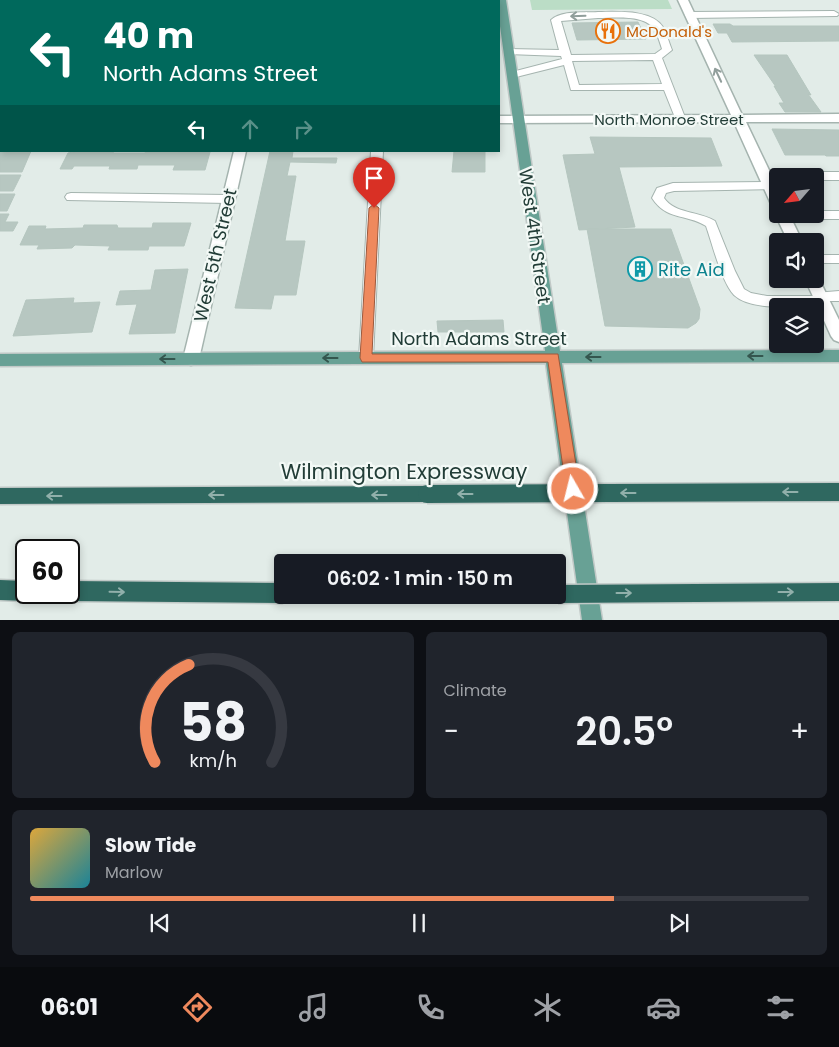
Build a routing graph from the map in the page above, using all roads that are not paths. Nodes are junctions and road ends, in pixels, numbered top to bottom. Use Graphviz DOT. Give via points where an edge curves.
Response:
graph roads {
  1 [pos="501,0"];
  2 [pos="683,0"];
  3 [pos="834,14"];
  4 [pos="690,15"];
  5 [pos="508,51"];
  6 [pos="565,57"];
  7 [pos="657,57"];
  8 [pos="512,75"];
  9 [pos="668,87"];
  10 [pos="839,118"];
  11 [pos="738,119"];
  12 [pos="500,120"];
  13 [pos="518,120"];
  14 [pos="681,120"];
  15 [pos="240,152"];
  16 [pos="377,152"];
  17 [pos="839,176"];
  18 [pos="767,181"];
  19 [pos="769,185"];
  20 [pos="71,198"];
  21 [pos="228,199"];
  22 [pos="824,214"];
  23 [pos="839,215"];
  24 [pos="824,259"];
  25 [pos="839,259"];
  26 [pos="816,288"];
  27 [pos="839,296"];
  28 [pos="821,298"];
  29 [pos="769,300"];
  30 [pos="824,304"];
  31 [pos="839,336"];
  32 [pos="839,356"];
  33 [pos="366,358"];
  34 [pos="554,358"];
  35 [pos="191,359"];
  36 [pos="0,360"];
  37 [pos="839,492"];
  38 [pos="0,496"];
  39 [pos="0,590"];
  40 [pos="15,591"];
  41 [pos="80,591"];
  42 [pos="839,592"];
  43 [pos="274,593"];
  44 [pos="566,594"];
  45 [pos="592,620"];
  1 -- 5 [label="main road, West 4th Street"];
  2 -- 4 [label="street"];
  3 -- 4 [label="lane"];
  11 -- 4 [label="street, one-way"];
  5 -- 6 [label="lane"];
  5 -- 8 [label="main road, West 4th Street"];
  6 -- 7 [label="lane"];
  7 -- 6 [label="lane, one-way" via="667,50 658,27 652,22 627,16 571,16 556,20"];
  6 -- 8 [label="lane"];
  6 -- 9 [label="lane" via="575,88"];
  7 -- 9 [label="lane"];
  8 -- 13 [label="main road, West 4th Street"];
  9 -- 14 [label="lane"];
  10 -- 11 [label="street, North Monroe Street"];
  11 -- 14 [label="street, North Monroe Street"];
  11 -- 18 [label="street"];
  12 -- 13 [label="street, North Monroe Street"];
  13 -- 14 [label="street, North Monroe Street"];
  13 -- 34 [label="main road, West 4th Street"];
  15 -- 21 [label="street, West 5th Street"];
  16 -- 33 [label="lane"];
  17 -- 18 [label="lane"];
  18 -- 19 [label="street"];
  18 -- 29 [label="lane" via="673,187 661,191 658,198 662,207 673,213 691,214 712,224 738,291 749,298"];
  20 -- 21 [label="lane"];
  21 -- 35 [label="street, West 5th Street"];
  22 -- 23 [label="lane"];
  24 -- 25 [label="lane"];
  26 -- 28 [label="street"];
  27 -- 28 [label="lane"];
  30 -- 31 [label="street"];
  32 -- 34 [label="main road, North Adams Street, one-way"];
  33 -- 34 [label="main road, North Adams Street"];
  33 -- 35 [label="main road, North Adams Street, one-way"];
  34 -- 45 [label="main road, West 4th Street"];
  35 -- 36 [label="main road, North Adams Street, one-way"];
  37 -- 38 [label="highway, Wilmington Expressway, one-way, bridge"];
  39 -- 40 [label="highway"];
  41 -- 43 [label="highway, one-way"];
  44 -- 42 [label="highway, one-way, bridge"];
}
